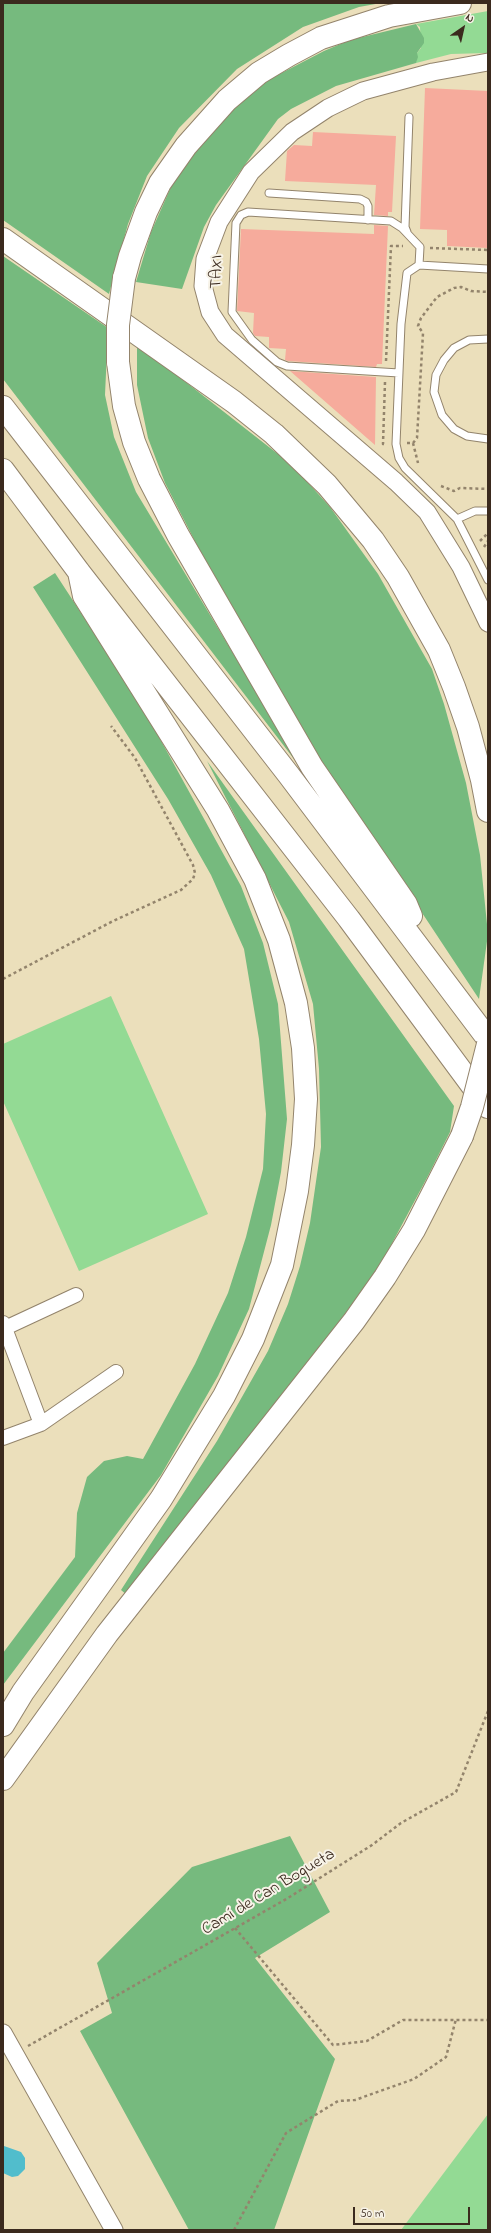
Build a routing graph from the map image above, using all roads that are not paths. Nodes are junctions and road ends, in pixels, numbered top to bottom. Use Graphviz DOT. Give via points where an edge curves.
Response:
graph roads {
  1 [pos="460,3"];
  2 [pos="488,62"];
  3 [pos="409,117"];
  4 [pos="268,193"];
  5 [pos="368,220"];
  6 [pos="407,232"];
  7 [pos="3,239"];
  8 [pos="418,265"];
  9 [pos="488,269"];
  10 [pos="488,339"];
  11 [pos="399,374"];
  12 [pos="3,406"];
  13 [pos="488,439"];
  14 [pos="3,470"];
  15 [pos="488,511"];
  16 [pos="457,519"];
  17 [pos="79,572"];
  18 [pos="488,580"];
  19 [pos="488,623"];
  20 [pos="488,811"];
  21 [pos="432,963"];
  22 [pos="488,1039"];
  23 [pos="488,1044"];
  24 [pos="488,1107"];
  25 [pos="76,1295"];
  26 [pos="4,1327"];
  27 [pos="116,1372"];
  28 [pos="41,1424"];
  29 [pos="3,1438"];
  30 [pos="24,1692"];
  31 [pos="3,1715"];
  32 [pos="3,1725"];
  33 [pos="30,1741"];
  34 [pos="3,1779"];
  35 [pos="3,1789"];
  36 [pos="8,2046"];
  37 [pos="113,2230"];
  1 -- 21 [label="highway, bridge" via="389,16 321,38 259,73 227,100 186,146 160,183 130,256 124,278 118,325 118,362 124,406 134,442 159,500 312,767 406,904"];
  2 -- 19 [label="street" via="433,72 363,91 328,108 297,128 263,158 235,194 213,235 203,272 203,286 210,312 225,336 396,482 427,512 461,567"];
  3 -- 6 [label="lane" via="405,227"];
  4 -- 5 [label="lane" via="360,199 366,202"];
  5 -- 6 [label="lane, TAXI" via="391,221"];
  5 -- 11 [label="lane, TAXI" via="248,212 241,215 235,228 232,312 252,340 277,362 286,366"];
  6 -- 8 [label="lane, TAXI" via="420,247"];
  7 -- 20 [label="highway" via="234,402 274,434 327,485 373,540 439,650 468,727"];
  8 -- 9 [label="lane"];
  8 -- 11 [label="lane" via="410,269 405,277"];
  10 -- 13 [label="lane" via="469,340 454,348 436,375 434,392 442,415 454,429 467,436"];
  11 -- 16 [label="lane" via="396,444 399,458 405,468"];
  12 -- 21 [label="highway"];
  14 -- 17 [label="highway"];
  15 -- 16 [label="lane" via="475,511"];
  16 -- 18 [label="lane"];
  17 -- 24 [label="highway" via="340,907"];
  17 -- 30 [label="highway" via="84,596 218,810 255,879 278,940 296,1003 303,1048 306,1099 297,1191 282,1265 253,1338 224,1396 161,1499"];
  21 -- 22 [label="highway"];
  23 -- 33 [label="highway, bridge" via="462,1136 414,1230 385,1277 344,1333 107,1634"];
  25 -- 26 [label="street"];
  26 -- 28 [label="street"];
  27 -- 28 [label="street"];
  28 -- 29 [label="street"];
  30 -- 31 [label="highway"];
  30 -- 32 [label="highway"];
  33 -- 34 [label="highway"];
  33 -- 35 [label="highway"];
  36 -- 37 [label="street"];
}
